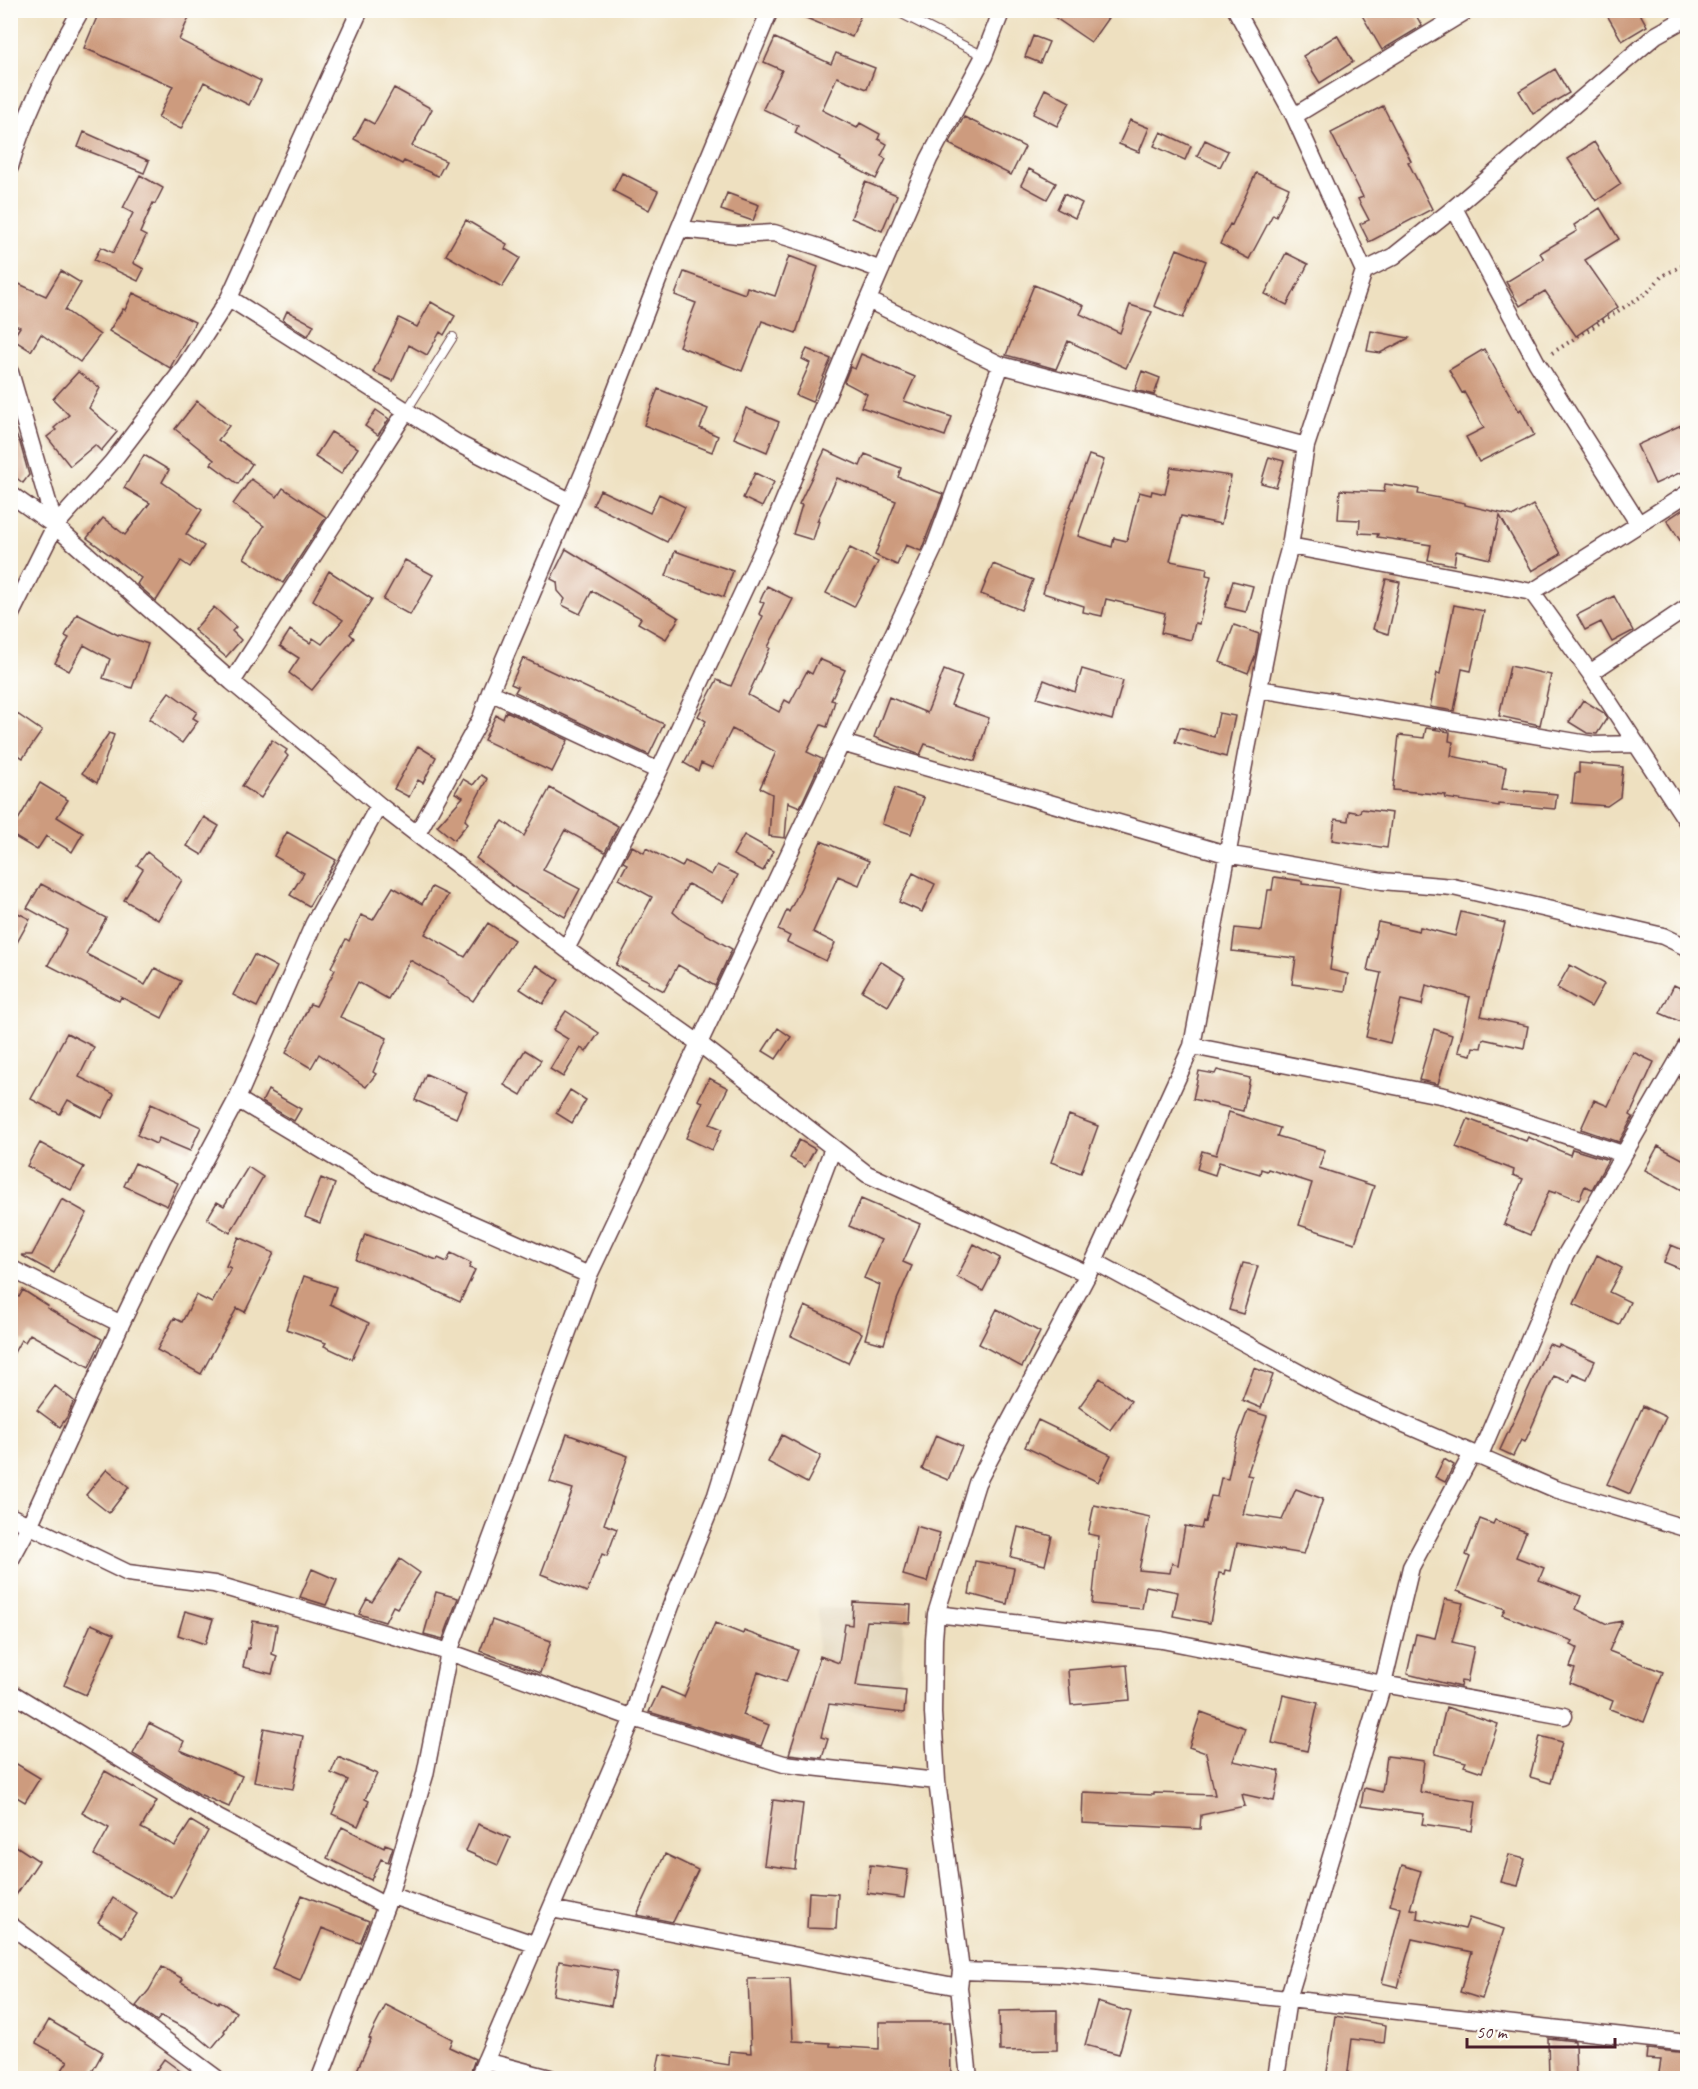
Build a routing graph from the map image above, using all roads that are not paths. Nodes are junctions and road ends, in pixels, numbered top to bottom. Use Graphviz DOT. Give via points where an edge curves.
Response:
graph roads {
  1 [pos="81,10"];
  2 [pos="360,10"];
  3 [pos="770,10"];
  4 [pos="894,10"];
  5 [pos="1002,10"];
  6 [pos="1236,10"];
  7 [pos="1468,10"];
  8 [pos="1445,17"];
  9 [pos="1688,17"];
  10 [pos="984,56"];
  11 [pos="1294,116"];
  12 [pos="10,167"];
  13 [pos="1454,208"];
  14 [pos="681,229"];
  15 [pos="881,270"];
  16 [pos="1364,271"];
  17 [pos="229,298"];
  18 [pos="868,300"];
  19 [pos="453,337"];
  20 [pos="1001,365"];
  21 [pos="10,372"];
  22 [pos="407,410"];
  23 [pos="1305,446"];
  24 [pos="1688,493"];
  25 [pos="10,494"];
  26 [pos="570,501"];
  27 [pos="1638,523"];
  28 [pos="54,526"];
  29 [pos="1290,546"];
  30 [pos="1532,592"];
  31 [pos="1688,607"];
  32 [pos="10,616"];
  33 [pos="1590,673"];
  34 [pos="232,682"];
  35 [pos="1259,688"];
  36 [pos="490,692"];
  37 [pos="842,743"];
  38 [pos="1636,744"];
  39 [pos="659,771"];
  40 [pos="380,805"];
  41 [pos="1688,823"];
  42 [pos="417,834"];
  43 [pos="1226,854"];
  44 [pos="1688,948"];
  45 [pos="566,949"];
  46 [pos="1688,1042"];
  47 [pos="700,1044"];
  48 [pos="1191,1046"];
  49 [pos="237,1099"];
  50 [pos="833,1148"];
  51 [pos="1623,1154"];
  52 [pos="1091,1267"];
  53 [pos="10,1268"];
  54 [pos="589,1275"];
  55 [pos="121,1324"];
  56 [pos="1475,1455"];
  57 [pos="10,1516"];
  58 [pos="29,1526"];
  59 [pos="1688,1529"];
  60 [pos="10,1561"];
  61 [pos="936,1614"];
  62 [pos="449,1652"];
  63 [pos="1383,1684"];
  64 [pos="10,1692"];
  65 [pos="1564,1716"];
  66 [pos="633,1718"];
  67 [pos="938,1781"];
  68 [pos="387,1901"];
  69 [pos="551,1909"];
  70 [pos="10,1925"];
  71 [pos="534,1944"];
  72 [pos="960,1979"];
  73 [pos="1288,1999"];
  74 [pos="1688,2043"];
  75 [pos="485,2061"];
  76 [pos="322,2078"];
  77 [pos="216,2079"];
  78 [pos="478,2079"];
  79 [pos="550,2079"];
  80 [pos="969,2079"];
  81 [pos="1276,2079"];
  1 -- 12 [label="street" via="17,141"];
  2 -- 17 [label="street"];
  3 -- 14 [label="street"];
  4 -- 10 [label="lane"];
  5 -- 10 [label="street"];
  6 -- 11 [label="street"];
  7 -- 8 [label="street"];
  8 -- 11 [label="street"];
  9 -- 13 [label="street" via="1656,35"];
  10 -- 15 [label="street" via="929,159"];
  11 -- 16 [label="street"];
  13 -- 16 [label="street" via="1394,256"];
  13 -- 27 [label="street" via="1537,363"];
  14 -- 15 [label="street" via="738,236 774,233"];
  14 -- 26 [label="street"];
  15 -- 18 [label="street"];
  16 -- 23 [label="street"];
  17 -- 22 [label="street"];
  17 -- 28 [label="street" via="181,372 112,462"];
  18 -- 20 [label="street"];
  18 -- 39 [label="street" via="770,534"];
  19 -- 22 [label="lane"];
  20 -- 23 [label="street"];
  20 -- 37 [label="street" via="934,548"];
  21 -- 28 [label="street"];
  22 -- 26 [label="street" via="457,443"];
  22 -- 34 [label="street"];
  23 -- 29 [label="street"];
  24 -- 27 [label="street"];
  25 -- 28 [label="street"];
  26 -- 36 [label="street"];
  27 -- 30 [label="street"];
  28 -- 32 [label="street"];
  28 -- 34 [label="street"];
  29 -- 30 [label="street"];
  29 -- 35 [label="street"];
  30 -- 33 [label="street"];
  31 -- 33 [label="street"];
  33 -- 38 [label="street"];
  34 -- 40 [label="street"];
  35 -- 38 [label="street" via="1594,745"];
  35 -- 43 [label="street"];
  36 -- 39 [label="street"];
  36 -- 42 [label="street" via="481,718"];
  37 -- 43 [label="street"];
  37 -- 47 [label="street"];
  38 -- 41 [label="street"];
  39 -- 45 [label="street"];
  40 -- 42 [label="street"];
  40 -- 49 [label="street" via="314,923"];
  42 -- 45 [label="street"];
  43 -- 44 [label="street" via="1382,881 1453,887 1635,928"];
  43 -- 48 [label="street"];
  45 -- 47 [label="street"];
  46 -- 51 [label="street"];
  47 -- 50 [label="street"];
  47 -- 54 [label="street"];
  48 -- 51 [label="street" via="1445,1096"];
  48 -- 52 [label="street"];
  49 -- 54 [label="street" via="372,1180"];
  49 -- 55 [label="street"];
  50 -- 52 [label="street" via="867,1174"];
  50 -- 66 [label="street" via="784,1277 716,1495 675,1595"];
  51 -- 56 [label="street" via="1565,1257"];
  52 -- 56 [label="street" via="1351,1401"];
  52 -- 61 [label="street" via="977,1483"];
  53 -- 55 [label="street"];
  54 -- 62 [label="street"];
  55 -- 58 [label="street"];
  56 -- 59 [label="street" via="1555,1489"];
  56 -- 63 [label="street" via="1411,1568"];
  57 -- 58 [label="street"];
  58 -- 60 [label="street"];
  58 -- 62 [label="street" via="128,1573 214,1584"];
  61 -- 63 [label="street" via="1162,1640"];
  61 -- 67 [label="street" via="933,1713"];
  62 -- 66 [label="street"];
  62 -- 68 [label="street" via="425,1775"];
  63 -- 65 [label="street"];
  63 -- 73 [label="street"];
  64 -- 68 [label="street" via="218,1818"];
  66 -- 67 [label="street" via="784,1764"];
  66 -- 69 [label="street"];
  67 -- 72 [label="street"];
  68 -- 71 [label="street"];
  68 -- 76 [label="street"];
  69 -- 71 [label="street"];
  69 -- 72 [label="street"];
  70 -- 77 [label="street"];
  71 -- 75 [label="street"];
  72 -- 73 [label="street" via="1060,1974"];
  72 -- 80 [label="street"];
  73 -- 74 [label="street"];
  73 -- 81 [label="street"];
  75 -- 78 [label="street"];
  75 -- 79 [label="street"];
}
